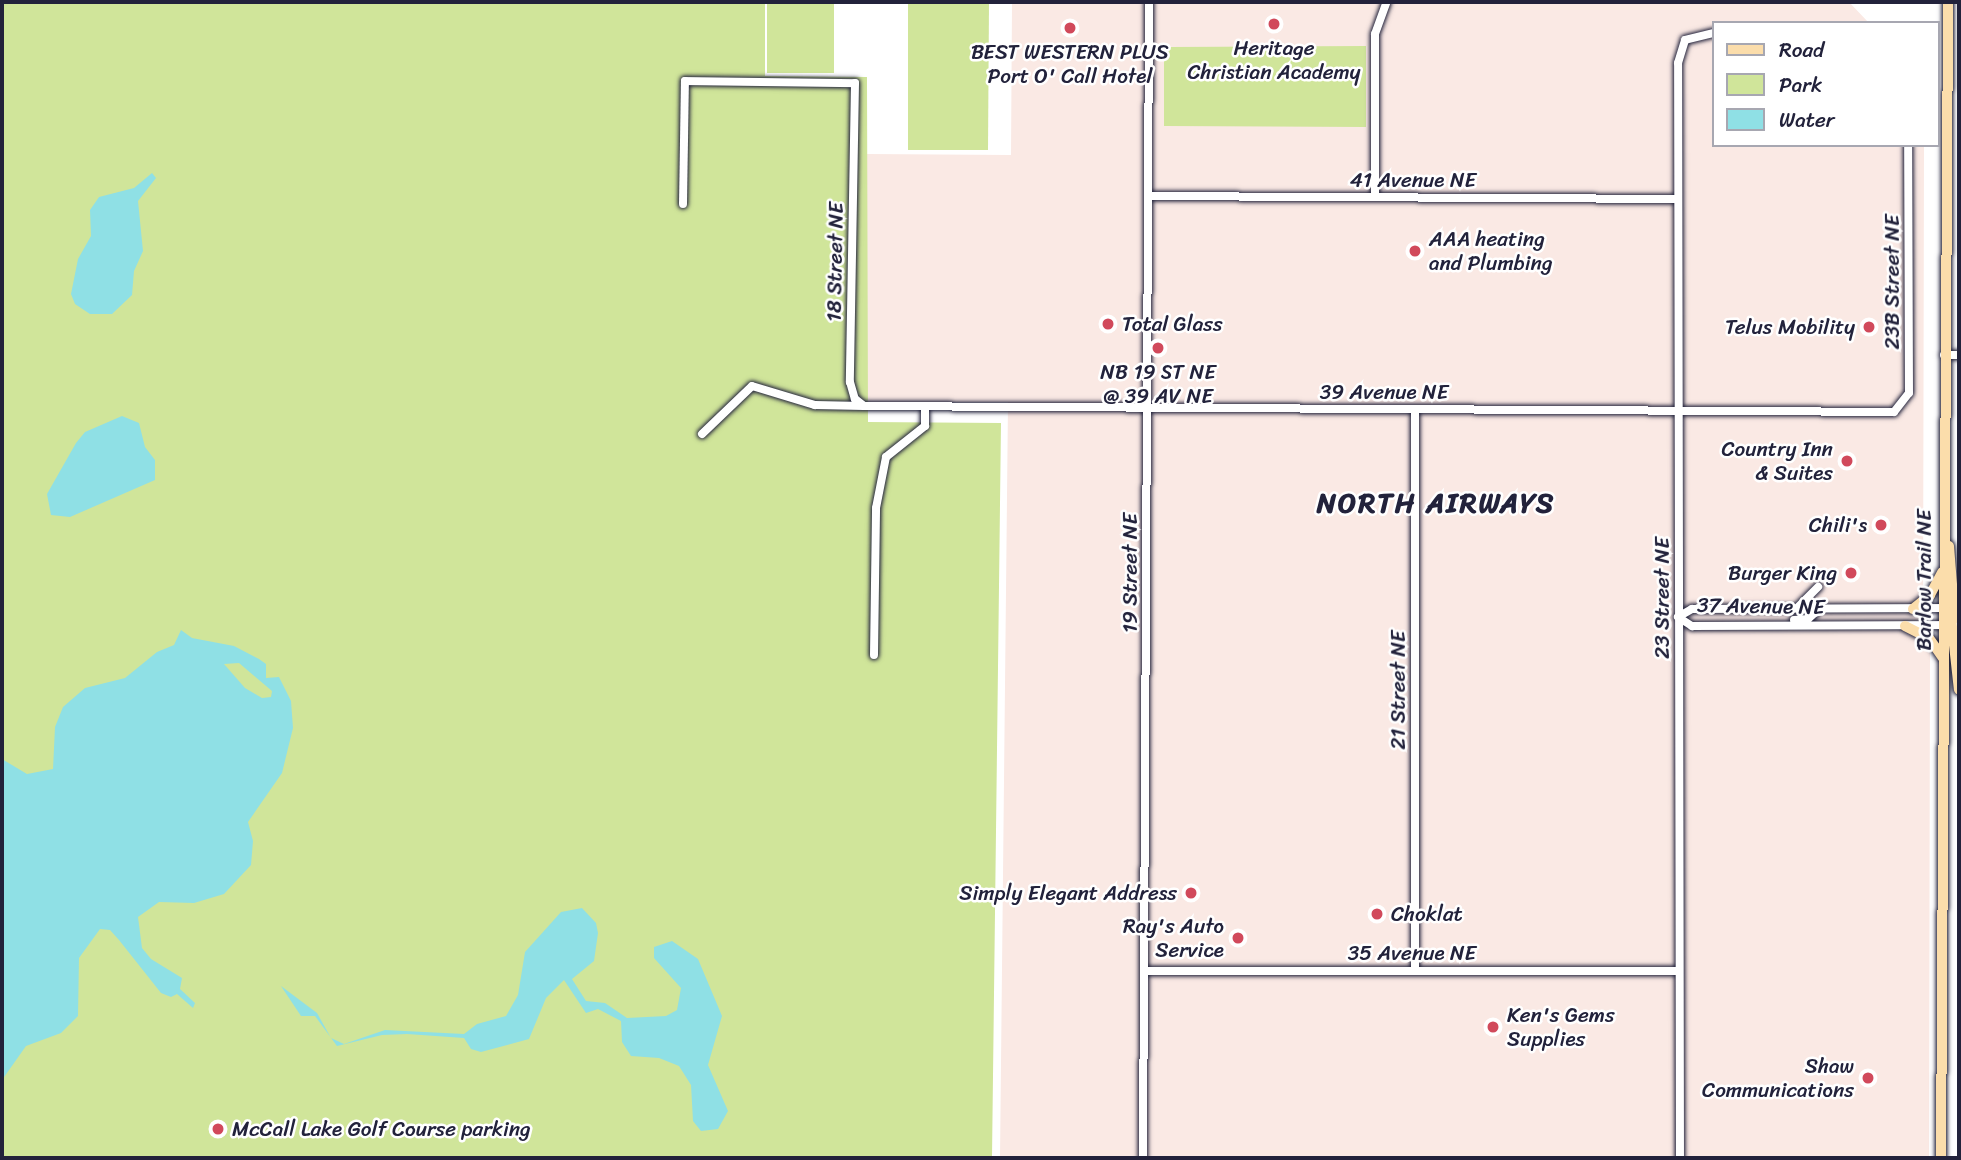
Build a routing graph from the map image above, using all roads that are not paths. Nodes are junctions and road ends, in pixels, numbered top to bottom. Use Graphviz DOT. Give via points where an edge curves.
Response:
graph roads {
  1 [pos="1149,2"];
  2 [pos="1945,2"];
  3 [pos="1386,3"];
  4 [pos="1713,33"];
  5 [pos="1908,147"];
  6 [pos="1149,197"];
  7 [pos="1375,197"];
  8 [pos="1677,199"];
  9 [pos="683,204"];
  10 [pos="1944,355"];
  11 [pos="1959,355"];
  12 [pos="864,406"];
  13 [pos="925,408"];
  14 [pos="1148,409"];
  15 [pos="1415,410"];
  16 [pos="1679,411"];
  17 [pos="1895,412"];
  18 [pos="702,434"];
  19 [pos="1944,463"];
  20 [pos="1943,570"];
  21 [pos="1818,587"];
  22 [pos="1794,609"];
  23 [pos="1913,609"];
  24 [pos="1818,610"];
  25 [pos="1678,617"];
  26 [pos="1953,617"];
  27 [pos="1758,625"];
  28 [pos="1905,626"];
  29 [pos="874,656"];
  30 [pos="1943,658"];
  31 [pos="1959,690"];
  32 [pos="1146,971"];
  33 [pos="1415,971"];
  34 [pos="1679,971"];
  35 [pos="1145,1145"];
  36 [pos="1143,1158"];
  37 [pos="1148,1158"];
  38 [pos="1680,1158"];
  39 [pos="1940,1158"];
  1 -- 6 [label="street, 19 Street NE"];
  2 -- 10 [label="main road, Barlow Trail NE"];
  3 -- 7 [label="street" via="1375,34"];
  4 -- 8 [label="street, 23 Street NE" via="1685,40 1678,63"];
  5 -- 17 [label="street, 23B Street NE" via="1909,393"];
  6 -- 7 [label="street, 41 Avenue NE"];
  6 -- 14 [label="street, 19 Street NE"];
  7 -- 8 [label="street, 41 Avenue NE"];
  8 -- 16 [label="street, 23 Street NE"];
  9 -- 12 [label="street, 18 Street NE" via="685,81 855,83 850,382 855,399"];
  10 -- 11 [label="street"];
  10 -- 19 [label="main road, Barlow Trail NE"];
  12 -- 13 [label="street, 39 Avenue NE"];
  12 -- 18 [label="street" via="815,405 752,386"];
  13 -- 14 [label="street, 39 Avenue NE"];
  13 -- 29 [label="street" via="925,426 886,457 876,508"];
  14 -- 15 [label="street, 39 Avenue NE"];
  14 -- 32 [label="street, 19 Street NE"];
  15 -- 16 [label="street, 39 Avenue NE"];
  15 -- 33 [label="street, 21 Street NE"];
  16 -- 17 [label="street, 39 Avenue NE"];
  16 -- 25 [label="street, 23 Street NE"];
  19 -- 20 [label="main road, Barlow Trail NE"];
  19 -- 26 [label="main road"];
  20 -- 23 [label="main road" via="1930,596"];
  20 -- 26 [label="main road, Barlow Trail NE"];
  21 -- 22 [label="street" via="1811,599"];
  22 -- 24 [label="street, 37 Avenue NE"];
  22 -- 25 [label="street, 37 Avenue NE" via="1692,609"];
  23 -- 24 [label="street, 37 Avenue NE"];
  23 -- 26 [label="street, 37 Avenue NE"];
  24 -- 27 [label="street" via="1808,619"];
  25 -- 27 [label="street, 37 Avenue NE" via="1692,626"];
  25 -- 34 [label="street, 23 Street NE"];
  26 -- 28 [label="street, 37 Avenue NE"];
  26 -- 30 [label="main road, Barlow Trail NE"];
  26 -- 31 [label="main road"];
  27 -- 28 [label="street, 37 Avenue NE"];
  28 -- 30 [label="main road" via="1928,638"];
  30 -- 39 [label="main road, Barlow Trail NE"];
  32 -- 33 [label="street, 35 Avenue NE"];
  32 -- 35 [label="street, 19 Street NE"];
  33 -- 34 [label="street, 35 Avenue NE"];
  34 -- 38 [label="street, 23 Street NE"];
  35 -- 36 [label="street, 19 Street NE"];
  35 -- 37 [label="street, 19 Street NE"];
}
